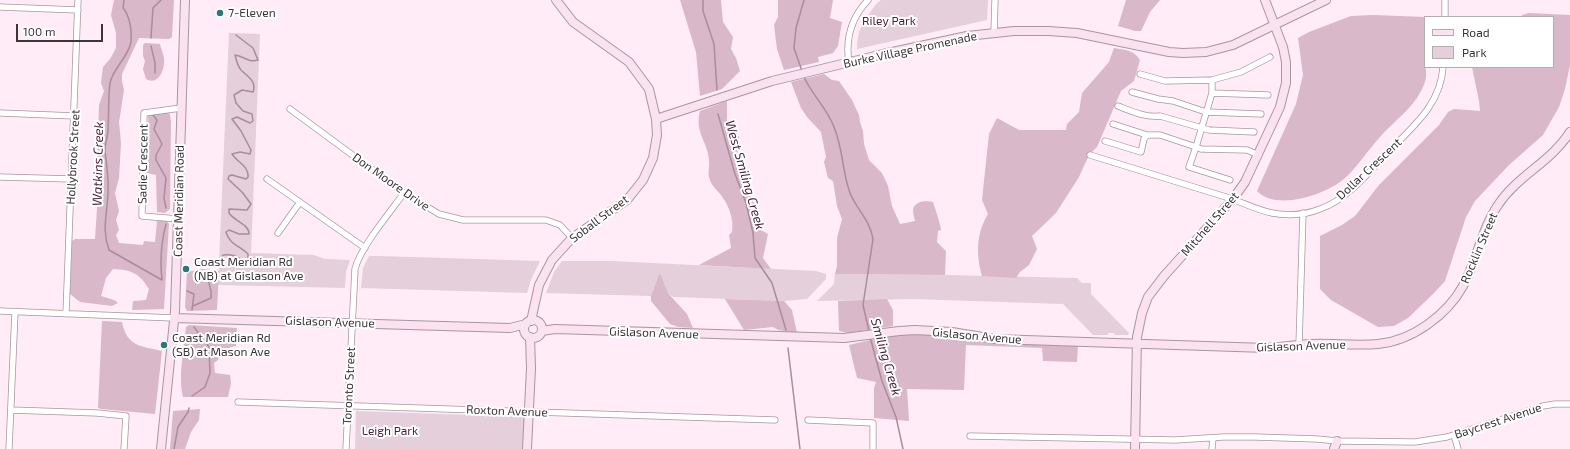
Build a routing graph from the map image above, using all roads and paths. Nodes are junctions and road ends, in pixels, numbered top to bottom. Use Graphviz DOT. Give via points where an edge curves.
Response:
graph roads {
  1 [pos="78,0"];
  2 [pos="186,0"];
  3 [pos="556,0"];
  4 [pos="868,0"];
  5 [pos="995,0"];
  6 [pos="1265,0"];
  7 [pos="1326,0"];
  8 [pos="1445,0"];
  9 [pos="0,7"];
  10 [pos="78,10"];
  11 [pos="1444,16"];
  12 [pos="1274,24"];
  13 [pos="994,33"];
  14 [pos="1270,57"];
  15 [pos="849,63"];
  16 [pos="1443,68"];
  17 [pos="1140,74"];
  18 [pos="1212,80"];
  19 [pos="1132,92"];
  20 [pos="1212,93"];
  21 [pos="1268,95"];
  22 [pos="1118,106"];
  23 [pos="181,108"];
  24 [pos="290,109"];
  25 [pos="1206,112"];
  26 [pos="0,113"];
  27 [pos="1261,114"];
  28 [pos="75,116"];
  29 [pos="656,119"];
  30 [pos="1113,124"];
  31 [pos="1201,129"];
  32 [pos="1254,132"];
  33 [pos="1570,132"];
  34 [pos="1147,135"];
  35 [pos="1105,141"];
  36 [pos="1196,147"];
  37 [pos="1090,155"];
  38 [pos="1259,155"];
  39 [pos="0,177"];
  40 [pos="72,179"];
  41 [pos="267,179"];
  42 [pos="1230,180"];
  43 [pos="404,193"];
  44 [pos="1233,199"];
  45 [pos="300,202"];
  46 [pos="1303,213"];
  47 [pos="178,219"];
  48 [pos="278,233"];
  49 [pos="572,238"];
  50 [pos="365,248"];
  51 [pos="0,311"];
  52 [pos="15,312"];
  53 [pos="66,314"];
  54 [pos="174,318"];
  55 [pos="352,323"];
  56 [pos="534,329"];
  57 [pos="1399,339"];
  58 [pos="1137,344"];
  59 [pos="1299,344"];
  60 [pos="238,402"];
  61 [pos="1570,404"];
  62 [pos="348,406"];
  63 [pos="11,410"];
  64 [pos="529,411"];
  65 [pos="776,420"];
  66 [pos="808,420"];
  67 [pos="1454,435"];
  68 [pos="970,436"];
  69 [pos="1213,438"];
  70 [pos="1135,440"];
  71 [pos="1338,441"];
  72 [pos="9,449"];
  73 [pos="124,449"];
  74 [pos="162,449"];
  75 [pos="346,449"];
  76 [pos="527,449"];
  77 [pos="873,449"];
  78 [pos="1135,449"];
  79 [pos="1212,449"];
  80 [pos="1334,449"];
  81 [pos="1458,449"];
  1 -- 10 [label="street, Hollybrook Street"];
  2 -- 23 [label="street, Coast Meridian Road"];
  3 -- 29 [label="street, Soball Street" via="573,22 629,62 649,89"];
  4 -- 15 [label="street" via="856,15 850,29 847,45"];
  5 -- 13 [label="street"];
  6 -- 12 [label="street, Mitchell Street"];
  7 -- 12 [label="street, Burke Village Promenade"];
  8 -- 11 [label="street"];
  9 -- 10 [label="street"];
  10 -- 28 [label="street, Hollybrook Street"];
  12 -- 13 [label="street, Burke Village Promenade" via="1233,45 1206,52 1183,53 1077,32 1048,30"];
  12 -- 38 [label="street, Mitchell Street" via="1283,47 1286,83 1280,107"];
  13 -- 15 [label="street, Burke Village Promenade" via="967,36"];
  14 -- 18 [label="street" via="1240,72"];
  15 -- 29 [label="street, Burke Village Promenade" via="745,89"];
  16 -- 46 [label="street, Dollar Crescent" via="1438,92 1420,120 1348,192 1324,207"];
  17 -- 18 [label="street" via="1165,81"];
  18 -- 20 [label="street"];
  19 -- 25 [label="street"];
  20 -- 21 [label="street"];
  20 -- 25 [label="street"];
  22 -- 31 [label="street"];
  23 -- 47 [label="street, Coast Meridian Road"];
  23 -- 47 [label="street, Sadie Crescent" via="144,113 142,216"];
  24 -- 43 [label="street, Don Moore Drive"];
  25 -- 27 [label="street"];
  25 -- 31 [label="street"];
  26 -- 28 [label="street"];
  28 -- 40 [label="street, Hollybrook Street"];
  29 -- 49 [label="street, Soball Street" via="657,135 653,158 643,180 627,200"];
  30 -- 34 [label="street"];
  31 -- 32 [label="street"];
  31 -- 36 [label="street"];
  33 -- 57 [label="street, Rocklin Street" via="1497,206 1468,276 1455,299 1439,317"];
  34 -- 35 [label="street" via="1141,152"];
  34 -- 36 [label="street" via="1160,135"];
  36 -- 38 [label="street" via="1247,150"];
  36 -- 42 [label="street" via="1189,167"];
  37 -- 44 [label="street, Dollar Crescent"];
  38 -- 44 [label="street, Mitchell Street" via="1246,182"];
  39 -- 40 [label="street"];
  40 -- 53 [label="street, Hollybrook Street"];
  41 -- 45 [label="street"];
  43 -- 49 [label="street, Don Moore Drive" via="451,218 546,220 560,225"];
  43 -- 50 [label="street, Toronto Street"];
  44 -- 46 [label="street, Dollar Crescent" via="1272,213"];
  44 -- 58 [label="street, Mitchell Street" via="1152,291 1142,313"];
  45 -- 48 [label="street"];
  45 -- 50 [label="street"];
  46 -- 59 [label="street"];
  47 -- 54 [label="street, Coast Meridian Road"];
  49 -- 56 [label="street, Soball Street" via="557,253 539,285 535,299"];
  50 -- 55 [label="street, Toronto Street" via="355,269"];
  51 -- 52 [label="street"];
  52 -- 53 [label="street"];
  52 -- 63 [label="street"];
  53 -- 54 [label="street"];
  54 -- 55 [label="street, Gislason Avenue"];
  54 -- 74 [label="street, Coast Meridian Road"];
  55 -- 56 [label="street, Gislason Avenue"];
  55 -- 62 [label="street, Toronto Street"];
  56 -- 58 [label="street, Gislason Avenue" via="844,338 915,330 995,339"];
  56 -- 64 [label="street, Soball Street"];
  57 -- 59 [label="street, Gislason Avenue" via="1369,345"];
  58 -- 59 [label="street, Gislason Avenue" via="1273,348"];
  58 -- 70 [label="street, Mitchell Street"];
  60 -- 62 [label="street, Roxton Avenue"];
  61 -- 67 [label="street, Baycrest Avenue" via="1543,406"];
  62 -- 64 [label="street, Roxton Avenue"];
  62 -- 75 [label="street, Toronto Street"];
  63 -- 72 [label="street"];
  63 -- 73 [label="street" via="126,416"];
  64 -- 65 [label="street, Roxton Avenue"];
  64 -- 76 [label="street, Soball Street"];
  66 -- 77 [label="street" via="873,423"];
  67 -- 71 [label="street, Baycrest Avenue" via="1415,442"];
  67 -- 81 [label="street"];
  68 -- 70 [label="street, Baycrest Avenue"];
  69 -- 70 [label="street, Baycrest Avenue"];
  69 -- 71 [label="street, Baycrest Avenue" via="1223,436"];
  69 -- 79 [label="street"];
  70 -- 78 [label="street, Mitchell Street"];
  71 -- 80 [label="street"];
}
